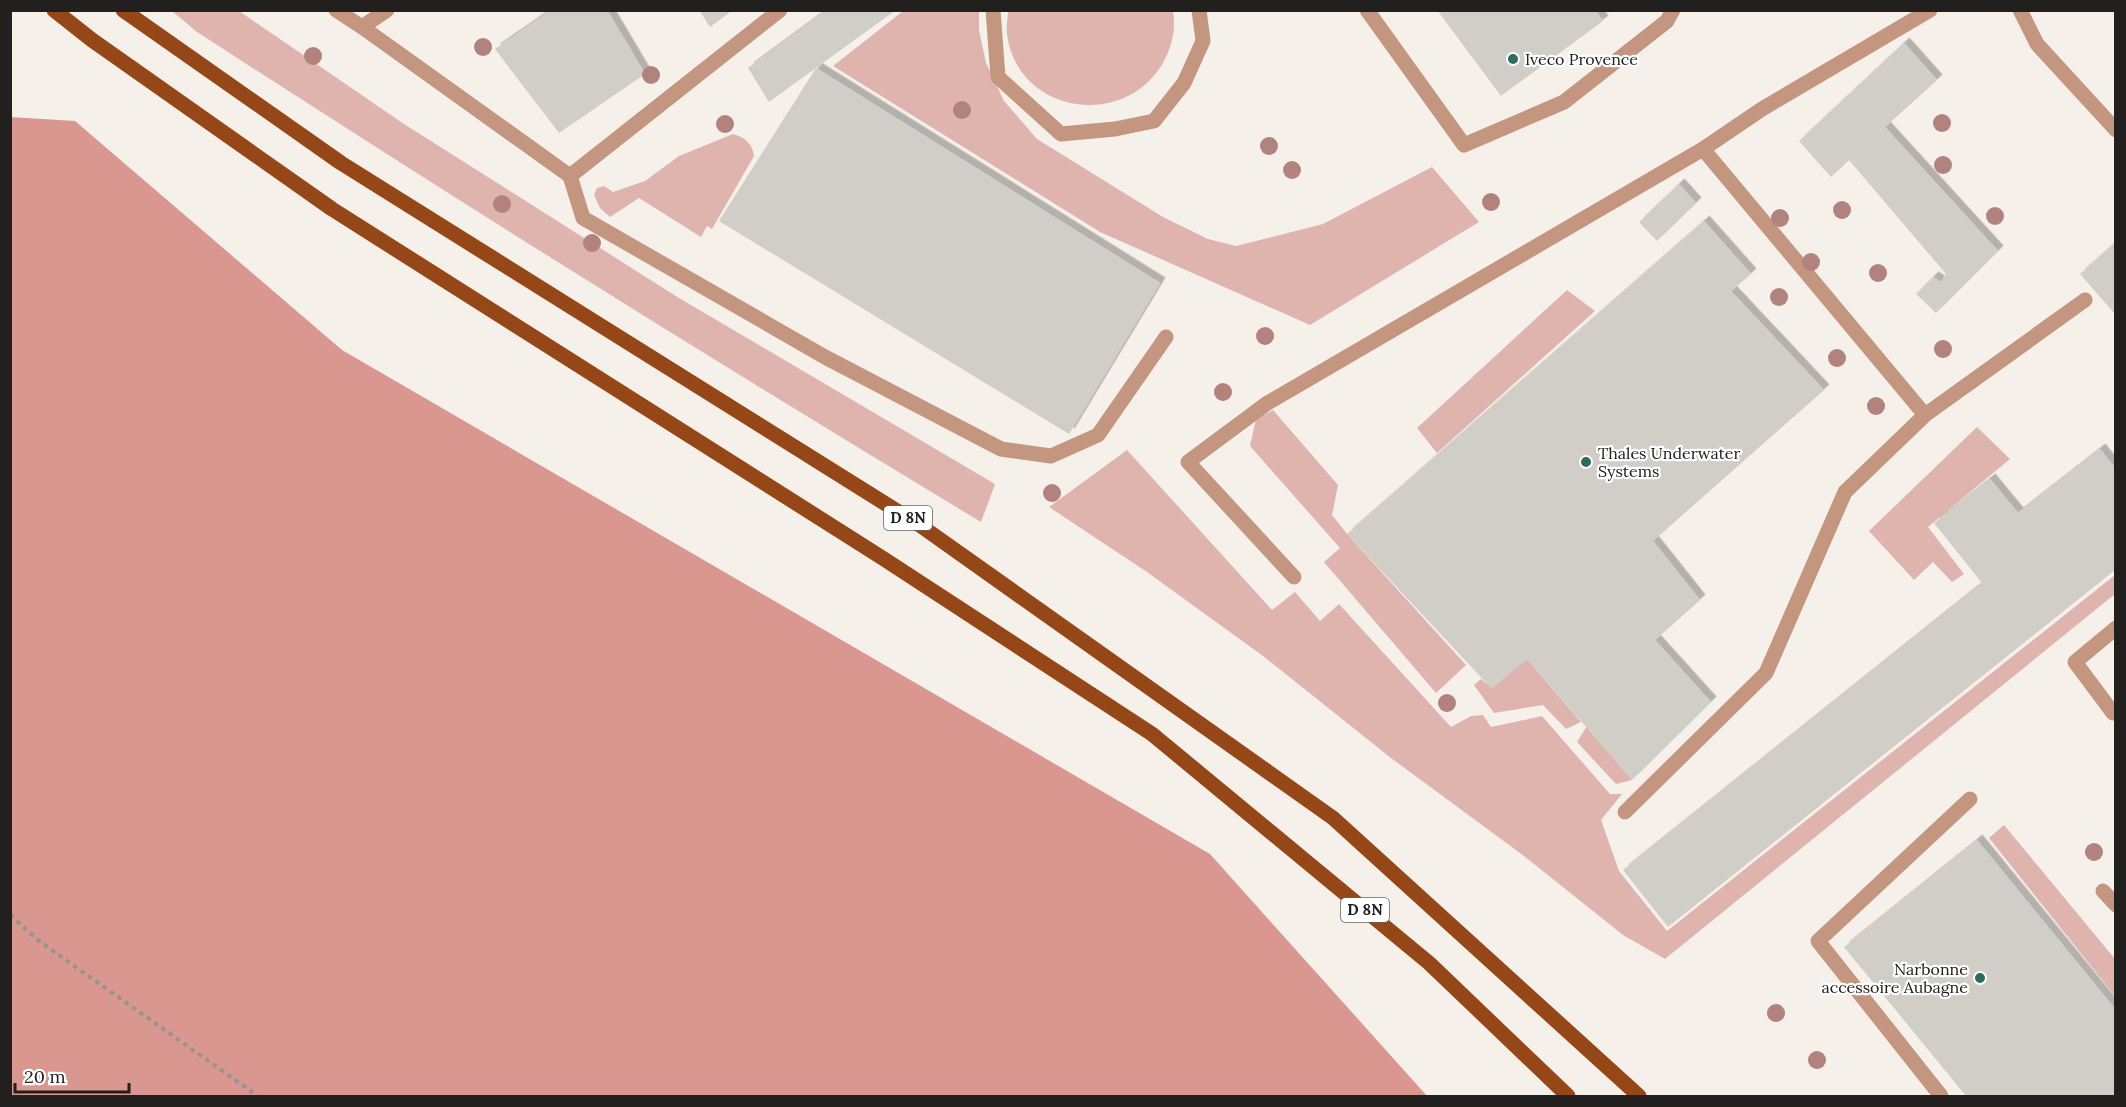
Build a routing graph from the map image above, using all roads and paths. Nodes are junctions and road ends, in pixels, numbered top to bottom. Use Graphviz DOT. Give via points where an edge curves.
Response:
graph roads {
  1 [pos="54,10"];
  2 [pos="123,10"];
  3 [pos="336,10"];
  4 [pos="387,10"];
  5 [pos="780,10"];
  6 [pos="993,10"];
  7 [pos="1199,10"];
  8 [pos="1367,10"];
  9 [pos="1673,10"];
  10 [pos="1930,10"];
  11 [pos="2020,10"];
  12 [pos="363,27"];
  13 [pos="2115,130"];
  14 [pos="1703,149"];
  15 [pos="570,176"];
  16 [pos="2085,300"];
  17 [pos="1166,337"];
  18 [pos="1925,415"];
  19 [pos="1294,577"];
  20 [pos="2115,628"];
  21 [pos="2113,713"];
  22 [pos="1970,799"];
  23 [pos="1625,812"];
  24 [pos="2103,891"];
  25 [pos="2115,905"];
  26 [pos="10,915"];
  27 [pos="258,1096"];
  28 [pos="1568,1096"];
  29 [pos="1639,1096"];
  30 [pos="1941,1096"];
  1 -- 28 [label="main road, D 8N" via="332,209 874,552 1152,734 1429,963"];
  2 -- 29 [label="main road, D 8N" via="341,163 921,526 1333,818"];
  3 -- 12 [label="street"];
  4 -- 12 [label="street"];
  5 -- 15 [label="street"];
  6 -- 7 [label="street" via="998,77 1061,134 1154,121 1184,83 1203,42"];
  8 -- 9 [label="street" via="1464,145 1564,102 1667,21"];
  10 -- 14 [label="street" via="1762,109"];
  11 -- 13 [label="street" via="2037,44"];
  12 -- 15 [label="street"];
  14 -- 18 [label="street"];
  14 -- 19 [label="street" via="1266,404 1188,462"];
  15 -- 17 [label="street" via="583,218 825,357 1001,449 1051,456 1098,435"];
  16 -- 18 [label="street"];
  18 -- 23 [label="street" via="1845,492 1766,673"];
  20 -- 21 [label="street" via="2075,662"];
  22 -- 30 [label="street" via="1818,941"];
  24 -- 25 [label="street"];
  26 -- 27 [label="path" via="39,941"];
}
